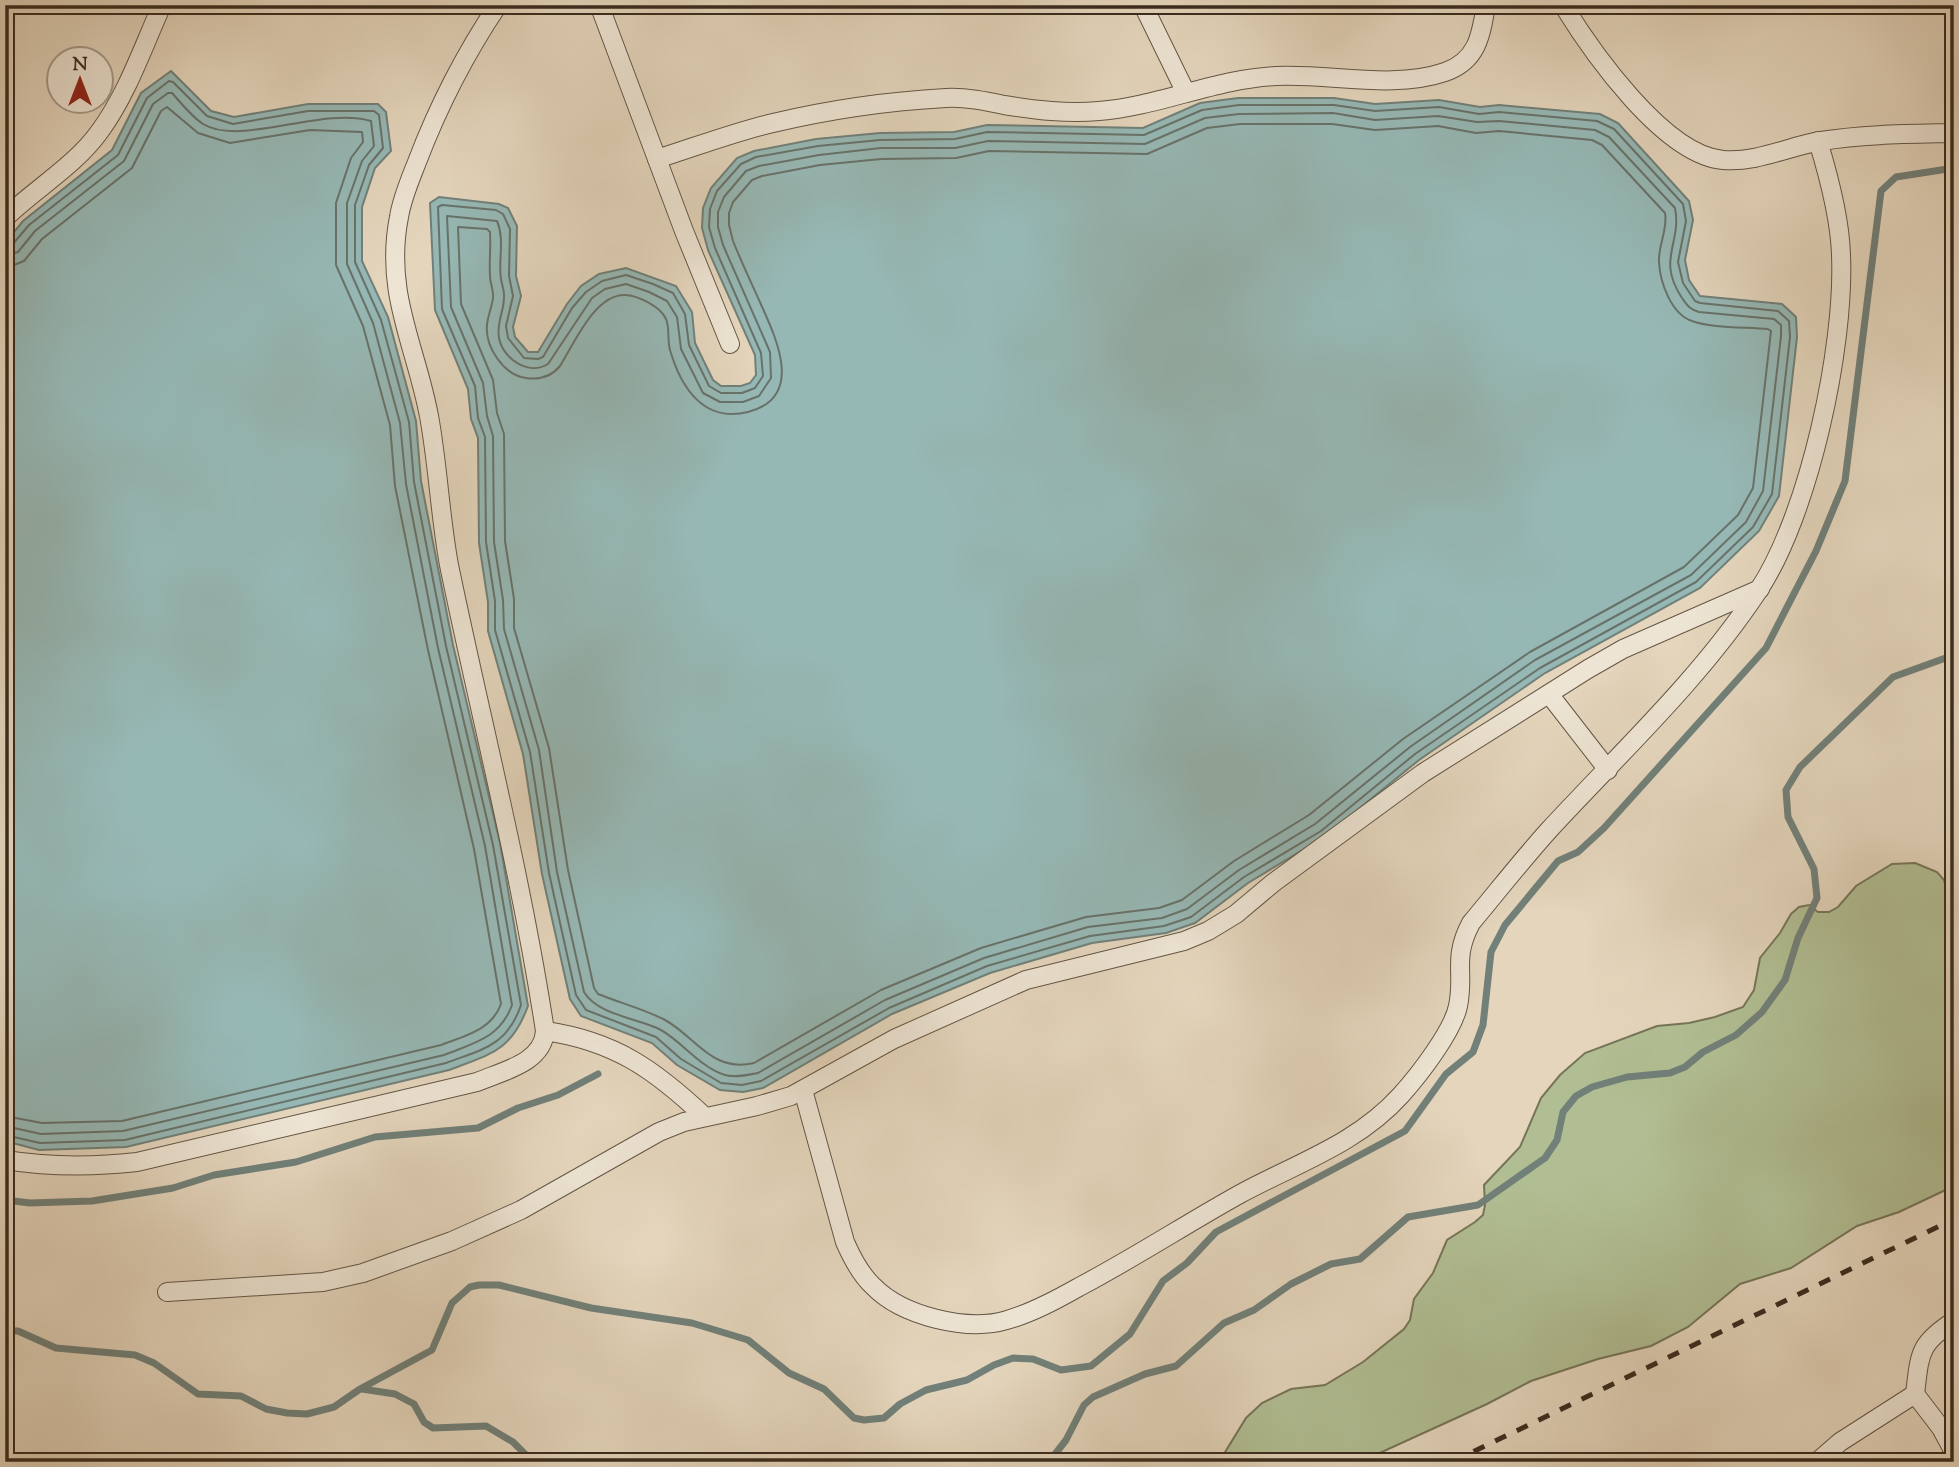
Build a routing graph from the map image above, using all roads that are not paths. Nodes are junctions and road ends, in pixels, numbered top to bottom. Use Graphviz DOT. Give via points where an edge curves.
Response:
graph roads {
  1 [pos="162,5"];
  2 [pos="498,5"];
  3 [pos="531,5"];
  4 [pos="623,5"];
  5 [pos="1143,5"];
  6 [pos="1486,5"];
  7 [pos="1563,5"];
  8 [pos="600,6"];
  9 [pos="1186,93"];
  10 [pos="1954,132"];
  11 [pos="1818,141"];
  12 [pos="657,159"];
  13 [pos="5,218"];
  14 [pos="730,344"];
  15 [pos="1759,589"];
  16 [pos="1549,694"];
  17 [pos="1608,770"];
  18 [pos="545,1031"];
  19 [pos="803,1090"];
  20 [pos="705,1117"];
  21 [pos="5,1160"];
  22 [pos="167,1292"];
  23 [pos="1954,1321"];
  24 [pos="1915,1394"];
  25 [pos="1954,1452"];
  26 [pos="1817,1462"];
  1 -- 13 [label="street" via="100,131"];
  2 -- 18 [label="street" via="450,88 407,189 398,218 396,284 429,417 449,561 509,832"];
  3 -- 8 [label="street"];
  4 -- 8 [label="street"];
  5 -- 9 [label="street"];
  6 -- 9 [label="street" via="1476,50 1445,72 1385,79 1275,76"];
  7 -- 11 [label="street" via="1587,44 1633,98 1685,147 1721,160 1744,160"];
  8 -- 12 [label="street"];
  9 -- 12 [label="street" via="1126,109 1078,112 977,99 884,105 772,123"];
  10 -- 11 [label="street"];
  11 -- 15 [label="street" via="1841,255 1835,342 1800,498 1784,544"];
  12 -- 14 [label="street"];
  15 -- 16 [label="street" via="1623,649"];
  15 -- 17 [label="street" via="1723,639"];
  16 -- 17 [label="street"];
  16 -- 19 [label="street" via="1423,773 1208,931 1026,980 894,1039"];
  17 -- 19 [label="street" via="1471,923 1462,939 1458,1007 1450,1026 1422,1071 1383,1115 1326,1153 1239,1195 1133,1259 1026,1314 1004,1321 952,1322 892,1302 873,1286 845,1242"];
  18 -- 20 [label="street" via="623,1053 661,1078"];
  18 -- 21 [label="street" via="538,1053 477,1082 256,1135 137,1162 89,1167"];
  19 -- 20 [label="street"];
  20 -- 22 [label="street" via="659,1132 521,1210 363,1273 323,1282"];
  23 -- 24 [label="street" via="1924,1345"];
  24 -- 25 [label="street"];
  24 -- 26 [label="street"];
}
